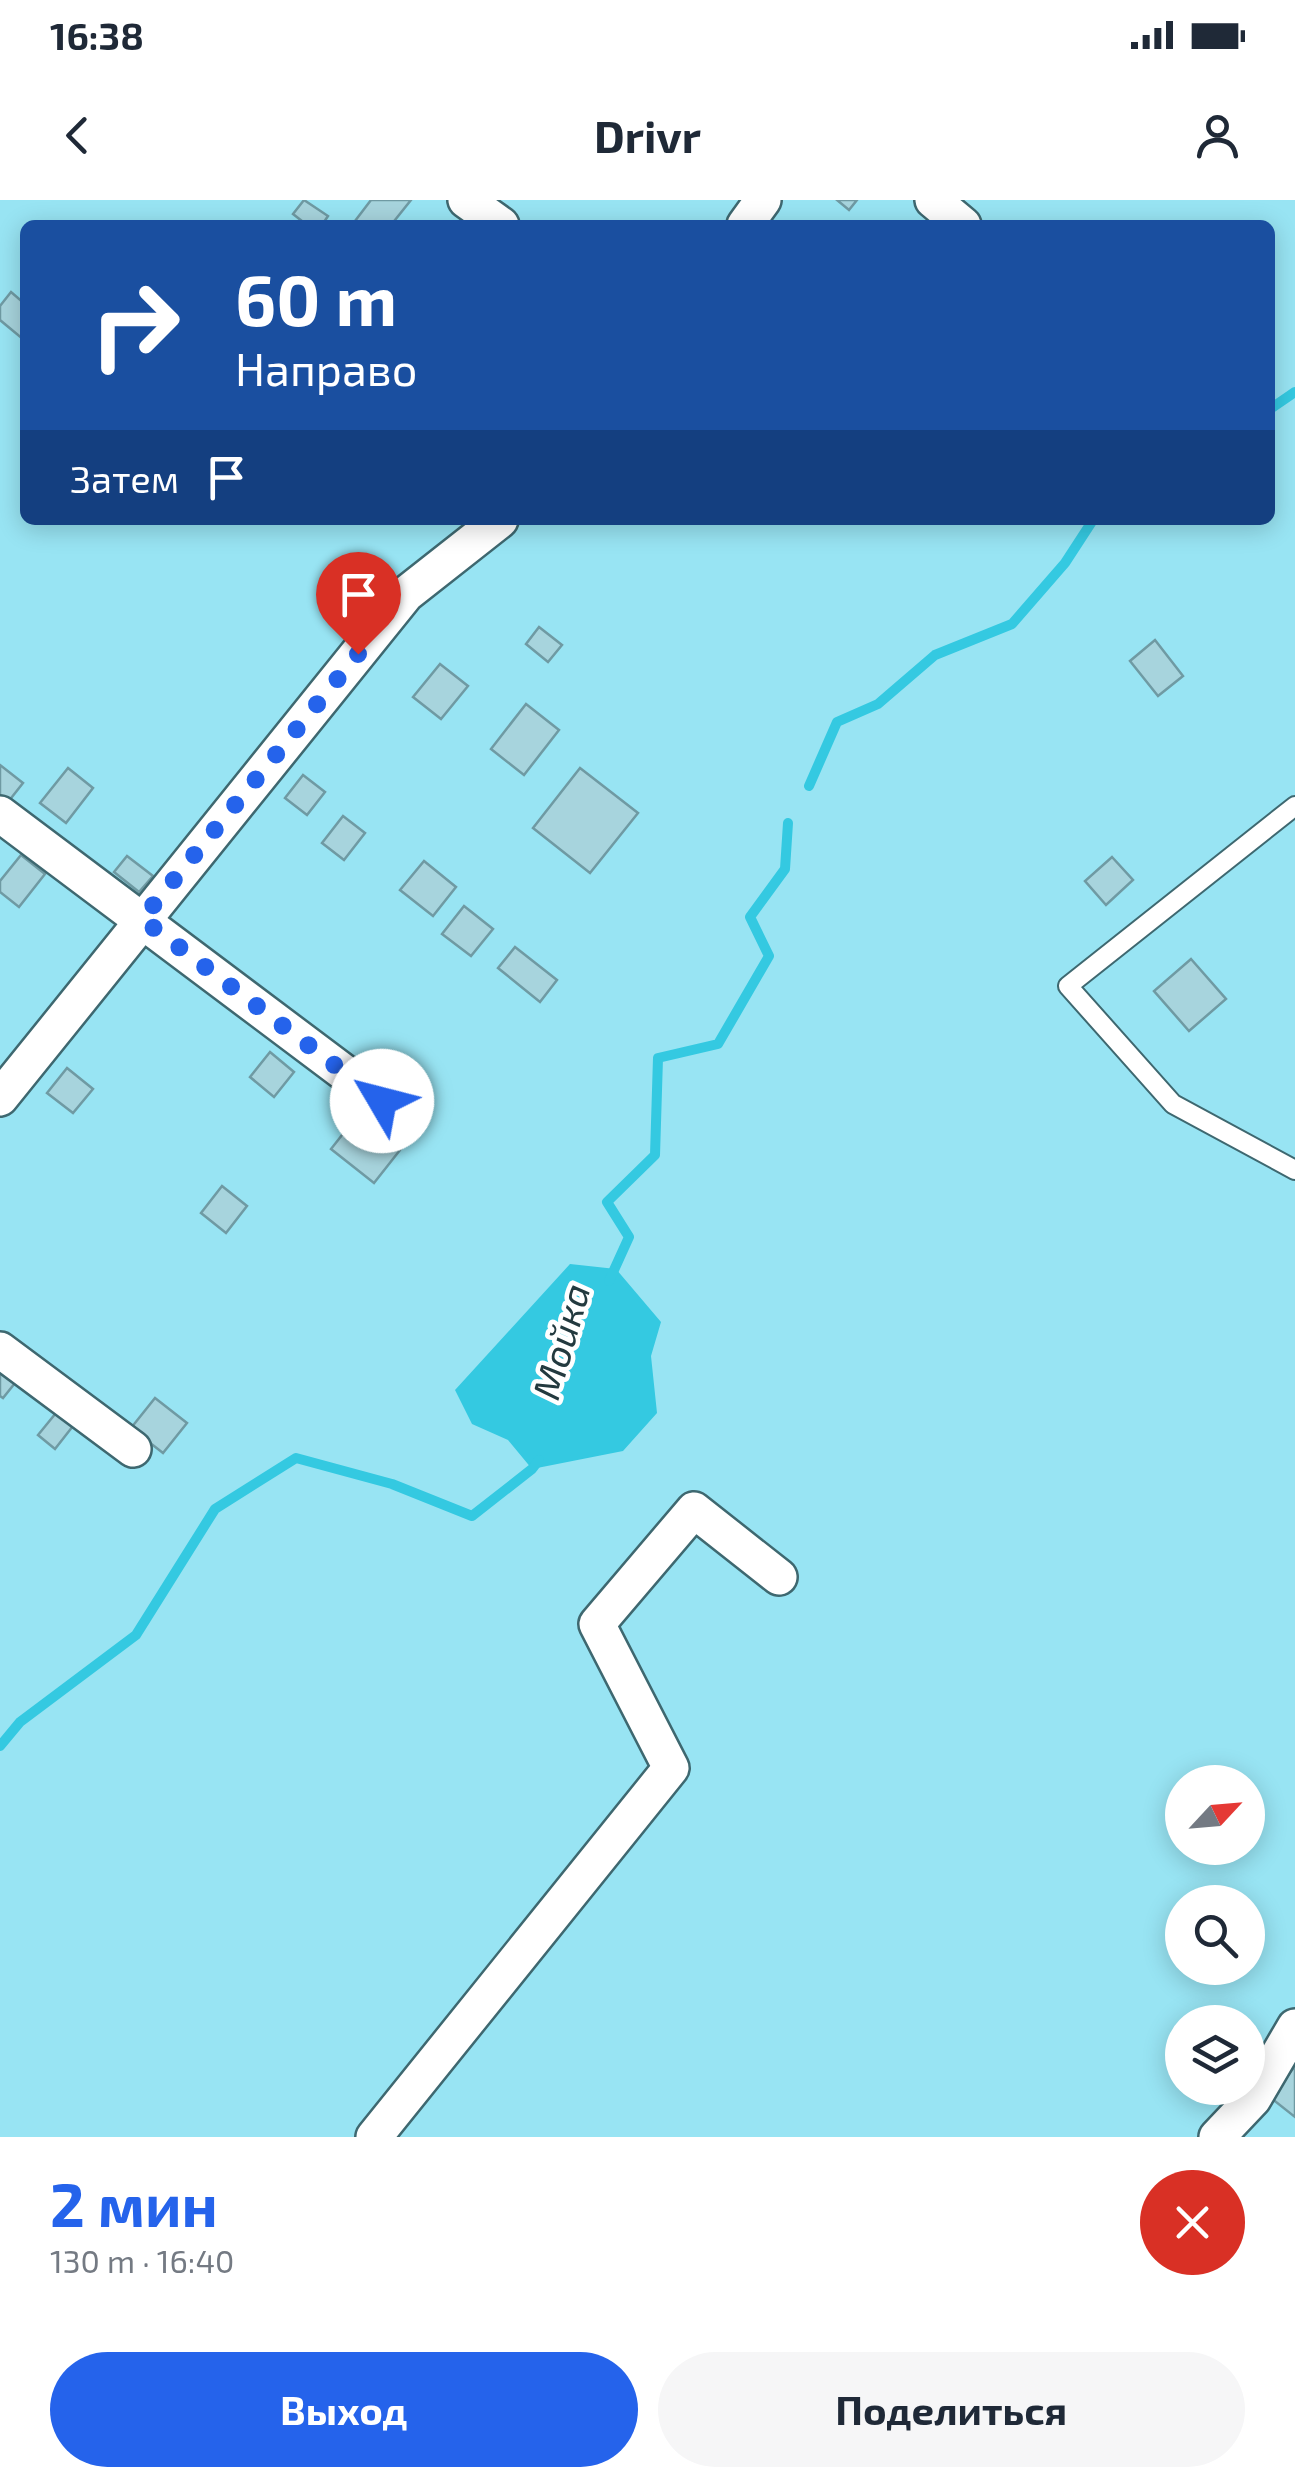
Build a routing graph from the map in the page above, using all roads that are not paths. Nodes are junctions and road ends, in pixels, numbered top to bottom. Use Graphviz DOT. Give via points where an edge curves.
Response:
graph roads {
  1 [pos="466,200"];
  2 [pos="933,200"];
  3 [pos="494,220"];
  4 [pos="958,220"];
  5 [pos="494,525"];
  6 [pos="1295,806"];
  7 [pos="0,814"];
  8 [pos="142,919"];
  9 [pos="0,1098"];
  10 [pos="382,1101"];
  11 [pos="1295,1170"];
  12 [pos="0,1350"];
  13 [pos="133,1449"];
  14 [pos="779,1576"];
  15 [pos="1295,2027"];
  16 [pos="374,2137"];
  17 [pos="1217,2137"];
  1 -- 3 [label="street"];
  2 -- 4 [label="street"];
  5 -- 8 [label="street" via="406,594"];
  6 -- 11 [label="lane" via="1068,986 1173,1104"];
  7 -- 8 [label="street"];
  8 -- 9 [label="street"];
  8 -- 10 [label="street"];
  12 -- 13 [label="street"];
  14 -- 16 [label="street" via="694,1510 598,1624 671,1768"];
  15 -- 17 [label="street" via="1253,2099"];
}
